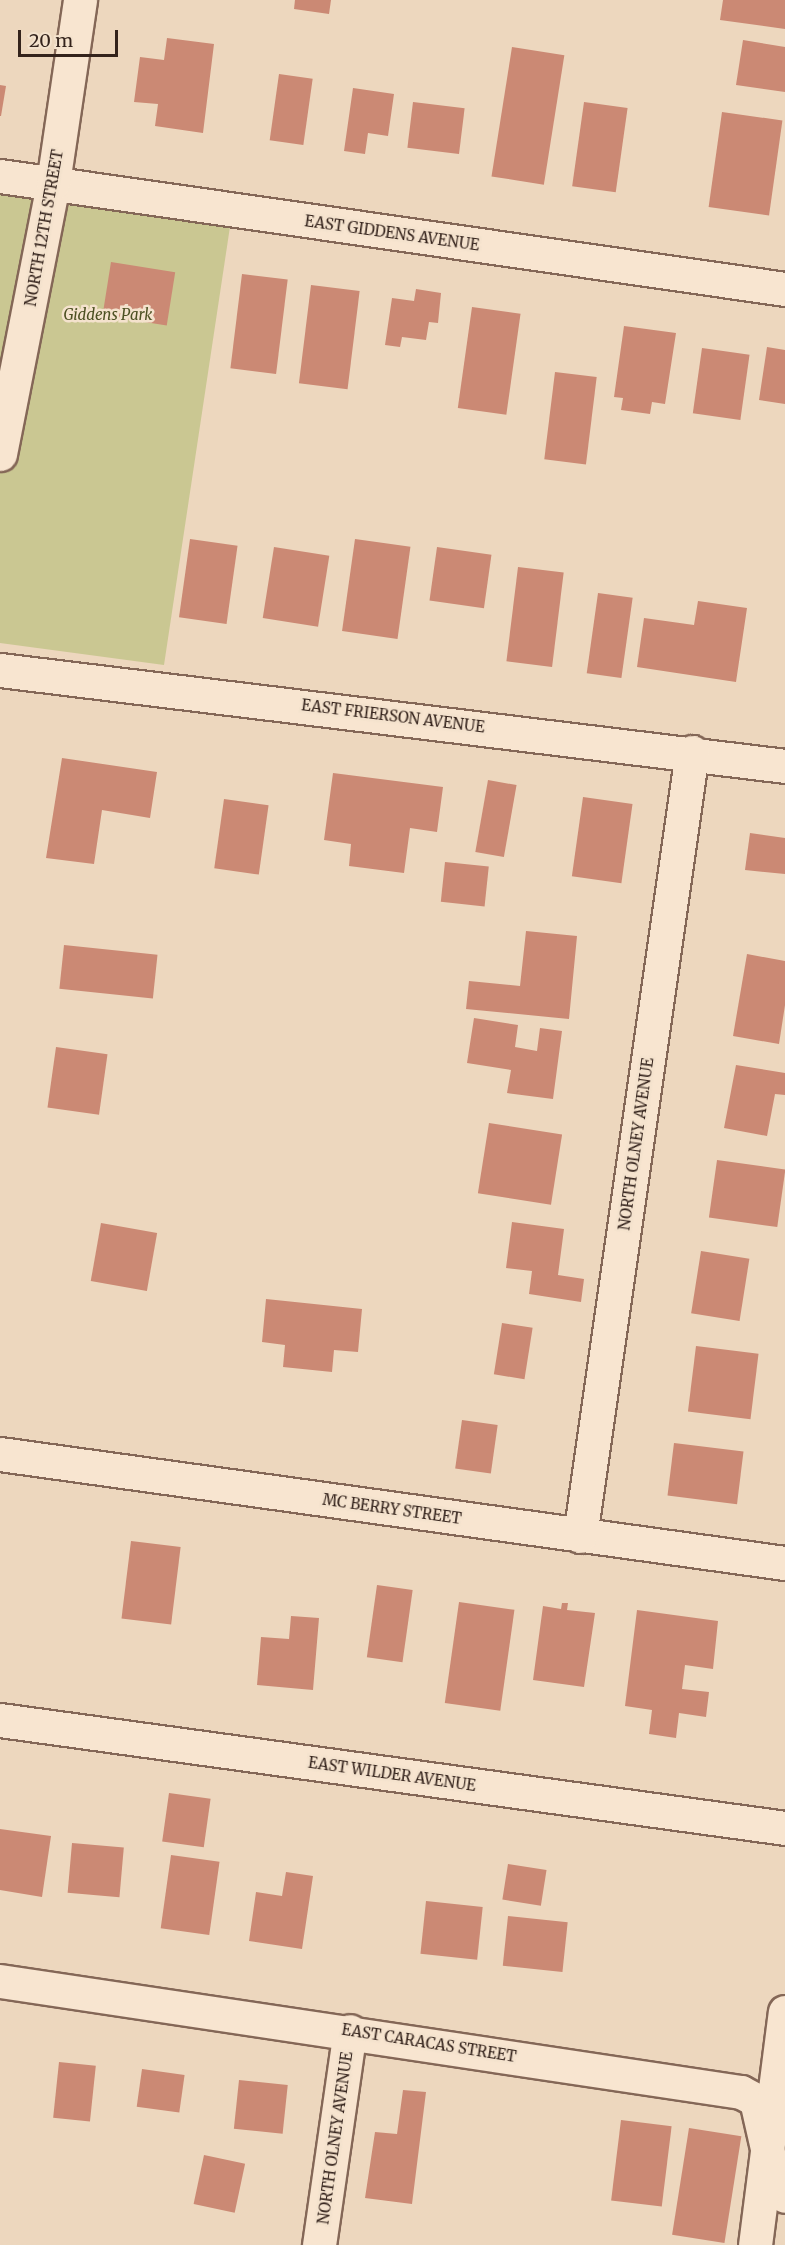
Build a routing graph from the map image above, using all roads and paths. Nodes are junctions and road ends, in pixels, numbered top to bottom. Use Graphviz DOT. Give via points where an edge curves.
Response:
graph roads {
  1 [pos="80,0"];
  2 [pos="0,176"];
  3 [pos="53,183"];
  4 [pos="785,289"];
  5 [pos="0,454"];
  6 [pos="0,670"];
  7 [pos="692,752"];
  8 [pos="785,766"];
  9 [pos="0,1454"];
  10 [pos="580,1536"];
  11 [pos="785,1563"];
  12 [pos="0,1720"];
  13 [pos="785,1828"];
  14 [pos="0,1981"];
  15 [pos="785,2012"];
  16 [pos="350,2031"];
  17 [pos="769,2157"];
  18 [pos="785,2196"];
  19 [pos="319,2245"];
  20 [pos="755,2245"];
  1 -- 3 [label="street, NORTH 12TH STREET"];
  2 -- 3 [label="street, EAST GIDDENS AVENUE"];
  3 -- 4 [label="street, EAST GIDDENS AVENUE"];
  3 -- 5 [label="street, NORTH 12TH STREET"];
  6 -- 7 [label="street, EAST FRIERSON AVENUE"];
  7 -- 8 [label="street, EAST FRIERSON AVENUE"];
  7 -- 10 [label="street, NORTH OLNEY AVENUE"];
  9 -- 10 [label="street, MC BERRY STREET"];
  10 -- 11 [label="street, MC BERRY STREET"];
  12 -- 13 [label="street, EAST WILDER AVENUE"];
  14 -- 16 [label="street, EAST CARACAS STREET"];
  15 -- 17 [label="street"];
  16 -- 17 [label="street, EAST CARACAS STREET" via="741,2092 756,2100"];
  16 -- 19 [label="street, NORTH OLNEY AVENUE"];
  17 -- 18 [label="street, EAST CARACAS STREET"];
  17 -- 20 [label="street"];
}
